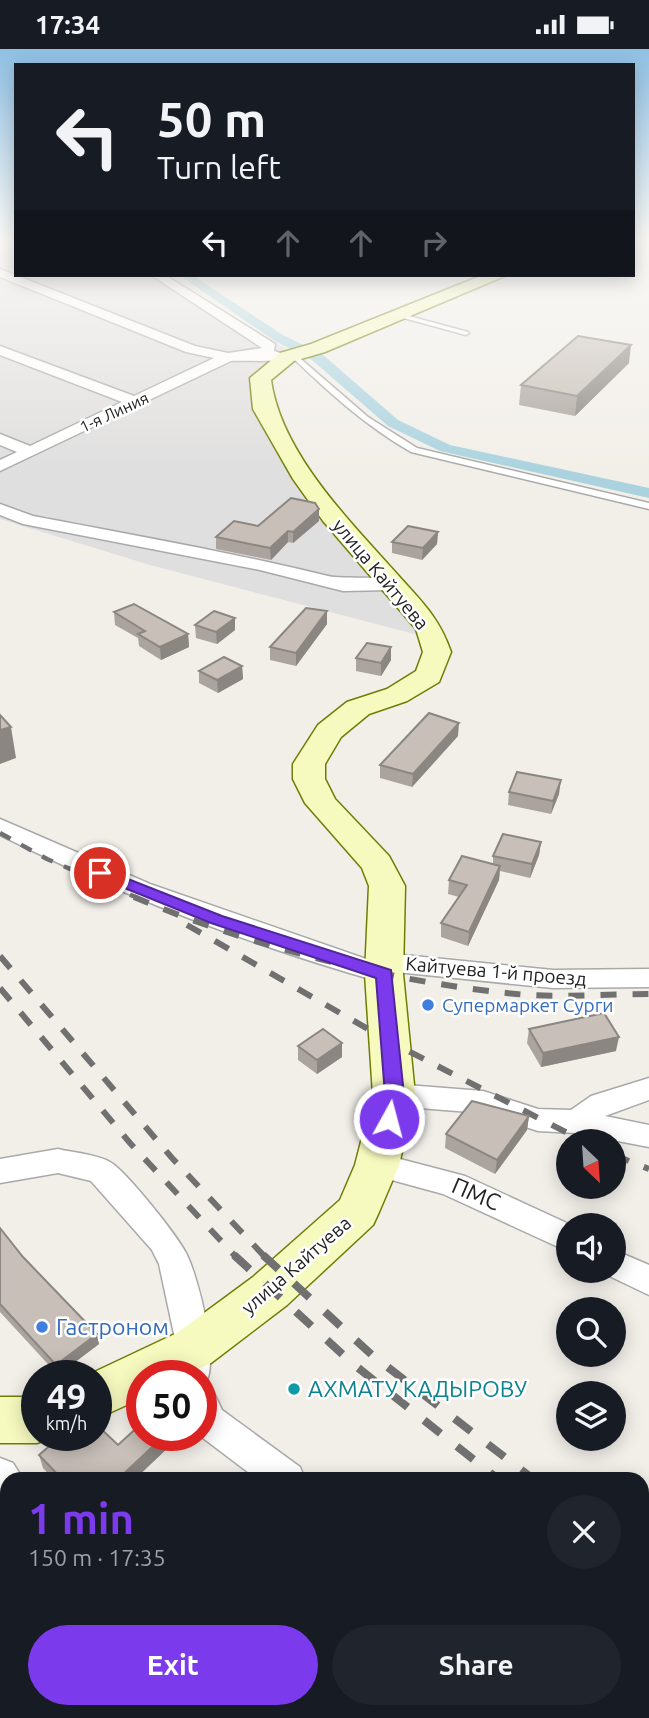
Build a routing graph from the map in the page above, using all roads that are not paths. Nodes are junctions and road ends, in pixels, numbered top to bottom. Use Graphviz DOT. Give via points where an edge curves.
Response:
graph roads {
  1 [pos="108,316"];
  2 [pos="227,316"];
  3 [pos="395,316"];
  4 [pos="401,316"];
  5 [pos="466,333"];
  6 [pos="0,350"];
  7 [pos="289,352"];
  8 [pos="228,357"];
  9 [pos="135,402"];
  10 [pos="0,439"];
  11 [pos="31,452"];
  12 [pos="0,466"];
  13 [pos="649,506"];
  14 [pos="0,509"];
  15 [pos="391,584"];
  16 [pos="0,826"];
  17 [pos="384,968"];
  18 [pos="649,978"];
  19 [pos="649,1089"];
  20 [pos="394,1095"];
  21 [pos="576,1122"];
  22 [pos="649,1136"];
  23 [pos="377,1165"];
  24 [pos="0,1171"];
  25 [pos="556,1232"];
  26 [pos="626,1269"];
  27 [pos="649,1281"];
  28 [pos="194,1360"];
  29 [pos="196,1360"];
  30 [pos="0,1420"];
  31 [pos="21,1420"];
  32 [pos="217,1427"];
  33 [pos="278,1472"];
  1 -- 8 [label="street" via="191,349"];
  2 -- 7 [label="street"];
  3 -- 7 [label="main road"];
  4 -- 5 [label="lane"];
  6 -- 9 [label="street"];
  7 -- 8 [label="street"];
  7 -- 13 [label="lane" via="342,399 414,450"];
  7 -- 15 [label="main road, улица Кайтуева" via="260,378 264,409 305,479"];
  8 -- 9 [label="street, 1-я Линия"];
  9 -- 11 [label="street, 1-я Линия"];
  10 -- 11 [label="street"];
  11 -- 12 [label="street, 1-я Линия"];
  14 -- 15 [label="street" via="43,523 344,585"];
  15 -- 17 [label="main road, улица Кайтуева" via="429,627 437,652 429,676 414,687 358,708 329,731 309,764 309,779 321,803 370,855 387,886"];
  16 -- 17 [label="street, Кайтуева 1-й проезд" via="54,854 216,920"];
  17 -- 18 [label="street, Кайтуева 1-й проезд" via="553,979"];
  17 -- 20 [label="main road, улица Кайтуева"];
  19 -- 21 [label="street" via="601,1104"];
  20 -- 21 [label="street" via="483,1102 538,1120"];
  20 -- 23 [label="main road, улица Кайтуева"];
  21 -- 22 [label="street"];
  23 -- 25 [label="street, ПМС" via="424,1173 481,1193"];
  23 -- 29 [label="main road, улица Кайтуева" via="357,1212"];
  24 -- 28 [label="street" via="58,1161 101,1171 163,1241 175,1263"];
  26 -- 27 [label="street"];
  30 -- 31 [label="main road"];
  32 -- 33 [label="street"];
}
